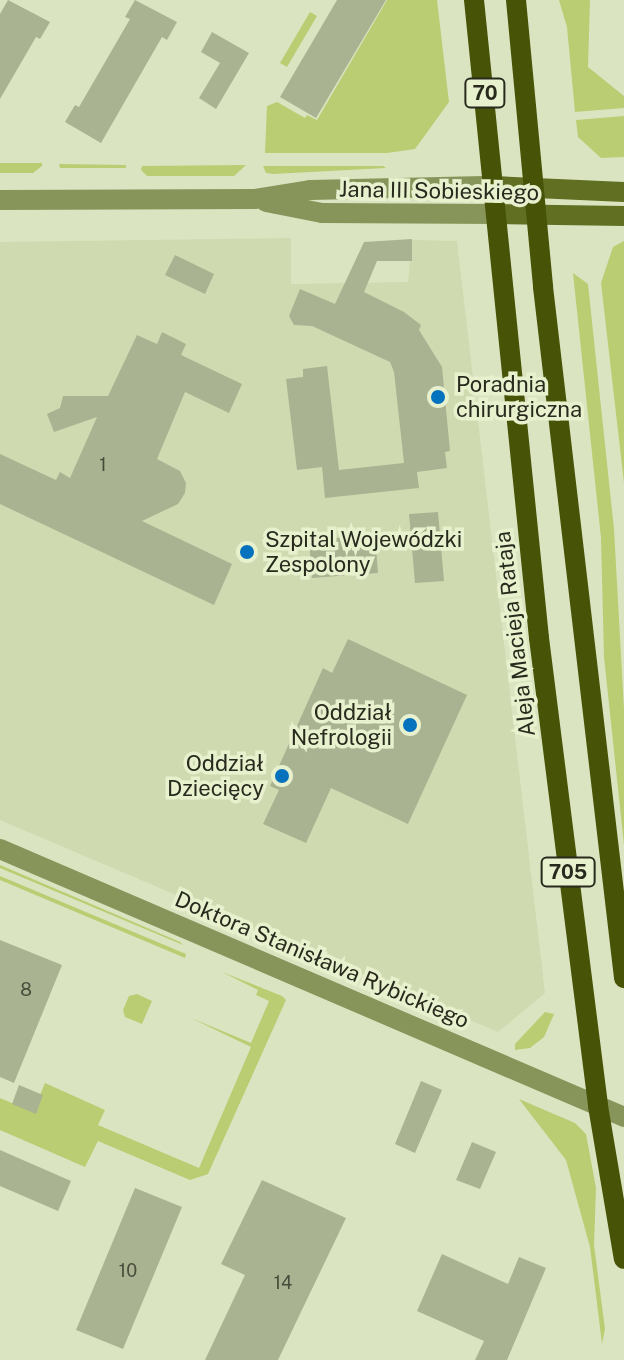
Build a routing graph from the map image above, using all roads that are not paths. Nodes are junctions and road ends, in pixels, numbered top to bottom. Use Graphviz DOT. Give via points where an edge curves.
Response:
graph roads {
  1 [pos="474,0"];
  2 [pos="516,0"];
  3 [pos="494,186"];
  4 [pos="534,186"];
  5 [pos="624,192"];
  6 [pos="255,199"];
  7 [pos="0,200"];
  8 [pos="497,214"];
  9 [pos="537,216"];
  10 [pos="624,216"];
  11 [pos="0,849"];
  12 [pos="624,978"];
  13 [pos="598,1106"];
  14 [pos="624,1117"];
  15 [pos="624,1259"];
  1 -- 3 [label="main road, Aleja Macieja Rataja / 70"];
  2 -- 4 [label="main road, 70"];
  3 -- 4 [label="main road, Jana III Sobieskiego"];
  3 -- 6 [label="street, Jana III Sobieskiego" via="311,190"];
  3 -- 8 [label="main road, Aleja Macieja Rataja / 70"];
  4 -- 5 [label="main road, Jana III Sobieskiego"];
  4 -- 9 [label="main road, 705"];
  6 -- 7 [label="street, Jana III Sobieskiego"];
  6 -- 8 [label="street, Jana III Sobieskiego" via="322,213"];
  8 -- 9 [label="main road, Jana III Sobieskiego"];
  8 -- 13 [label="main road, Aleja Macieja Rataja / 705" via="539,638"];
  9 -- 10 [label="main road, Jana III Sobieskiego"];
  9 -- 12 [label="main road, 705"];
  11 -- 13 [label="street, Doktora Stanisława Rybickiego"];
  13 -- 14 [label="street, Doktora Stanisława Rybickiego"];
  13 -- 15 [label="main road, Aleja Macieja Rataja / 705"];
}
